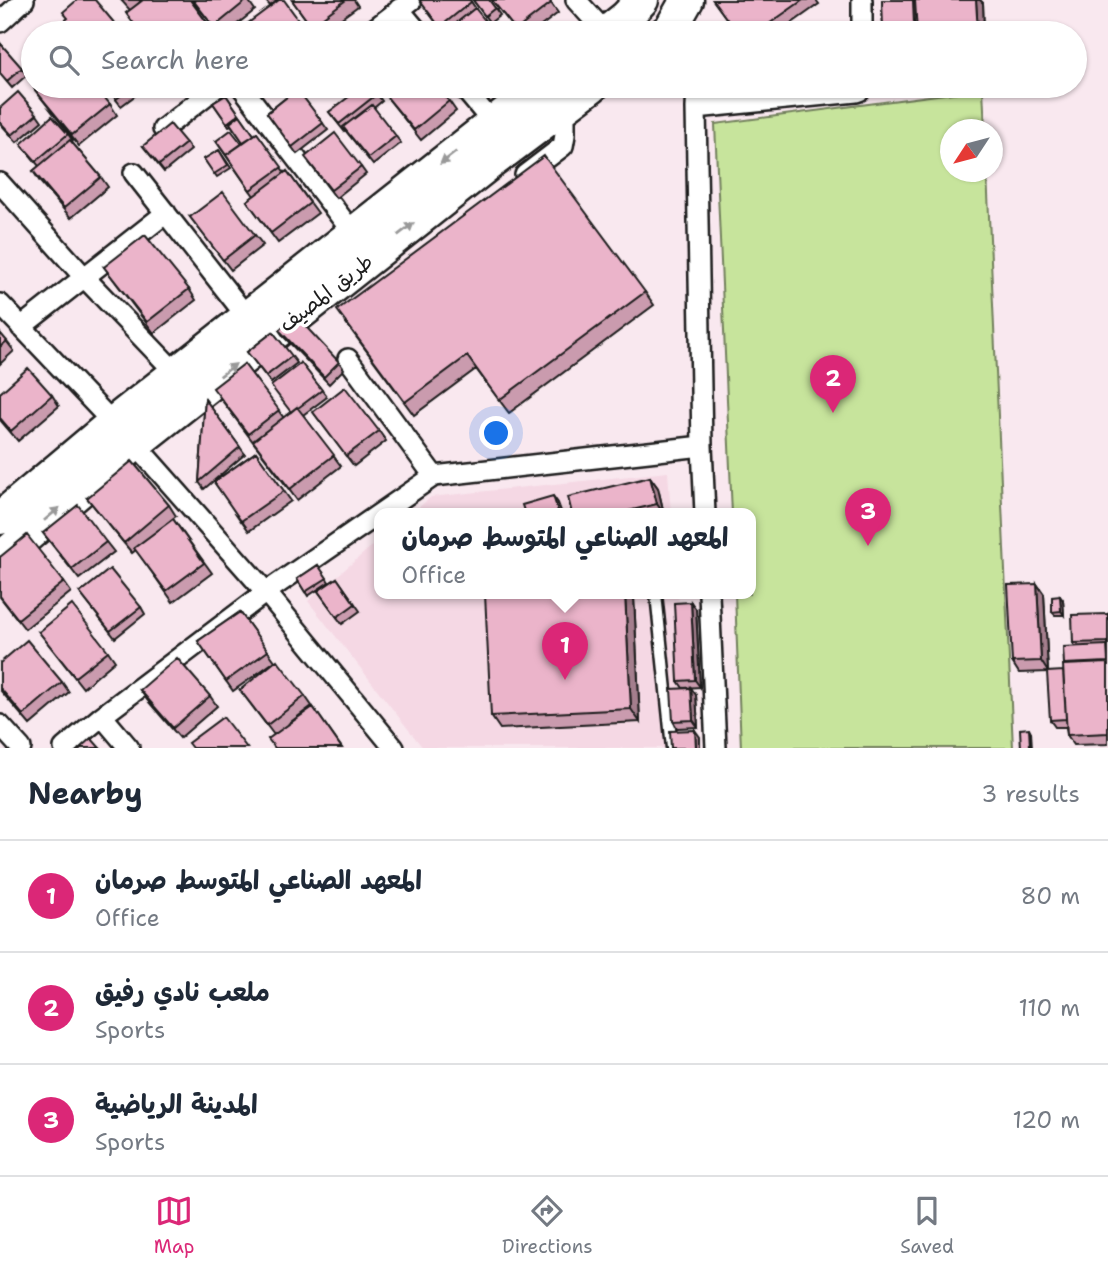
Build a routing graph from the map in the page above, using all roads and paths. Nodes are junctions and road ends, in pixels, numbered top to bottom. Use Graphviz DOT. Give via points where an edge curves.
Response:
graph roads {
  1 [pos="24,0"];
  2 [pos="576,0"];
  3 [pos="642,0"];
  4 [pos="687,0"];
  5 [pos="862,0"];
  6 [pos="406,5"];
  7 [pos="385,21"];
  8 [pos="413,21"];
  9 [pos="595,21"];
  10 [pos="621,21"];
  11 [pos="675,21"];
  12 [pos="862,21"];
  13 [pos="0,22"];
  14 [pos="203,98"];
  15 [pos="250,98"];
  16 [pos="472,98"];
  17 [pos="525,98"];
  18 [pos="575,98"];
  19 [pos="696,98"];
  20 [pos="796,98"];
  21 [pos="283,101"];
  22 [pos="565,105"];
  23 [pos="696,108"];
  24 [pos="264,116"];
  25 [pos="493,123"];
  26 [pos="163,129"];
  27 [pos="134,173"];
  28 [pos="0,183"];
  29 [pos="507,188"];
  30 [pos="166,213"];
  31 [pos="353,233"];
  32 [pos="85,277"];
  33 [pos="0,304"];
  34 [pos="247,317"];
  35 [pos="21,327"];
  36 [pos="348,359"];
  37 [pos="176,373"];
  38 [pos="124,433"];
  39 [pos="702,446"];
  40 [pos="434,476"];
  41 [pos="388,508"];
  42 [pos="705,508"];
  43 [pos="0,518"];
  44 [pos="374,518"];
  45 [pos="0,559"];
  46 [pos="267,592"];
  47 [pos="657,599"];
  48 [pos="709,599"];
  49 [pos="102,716"];
  50 [pos="0,725"];
  51 [pos="20,748"];
  52 [pos="64,748"];
  53 [pos="129,748"];
  54 [pos="394,748"];
  55 [pos="672,748"];
  56 [pos="716,748"];
  1 -- 13 [label="street"];
  2 -- 9 [label="street"];
  3 -- 10 [label="main road"];
  4 -- 11 [label="main road"];
  5 -- 12 [label="street"];
  6 -- 7 [label="street"];
  6 -- 8 [label="street"];
  14 -- 26 [label="street"];
  15 -- 24 [label="street"];
  16 -- 25 [label="street"];
  17 -- 25 [label="main road, طريق المصيف"];
  18 -- 22 [label="main road, طريق المصيف"];
  19 -- 23 [label="street"];
  20 -- 23 [label="street"];
  21 -- 24 [label="street"];
  22 -- 29 [label="street" via="563,146"];
  38 -- 22 [label="main road, طريق المصيف, one-way" via="347,286"];
  23 -- 39 [label="street"];
  24 -- 31 [label="street"];
  25 -- 31 [label="main road, طريق المصيف, one-way"];
  27 -- 30 [label="street"];
  28 -- 32 [label="street"];
  30 -- 32 [label="street"];
  30 -- 34 [label="street"];
  31 -- 34 [label="main road, طريق المصيف"];
  32 -- 35 [label="street"];
  32 -- 37 [label="street"];
  33 -- 35 [label="street"];
  34 -- 37 [label="main road, طريق المصيف"];
  35 -- 38 [label="street"];
  36 -- 40 [label="street"];
  37 -- 38 [label="main road, طريق المصيف"];
  38 -- 43 [label="main road, طريق المصيف"];
  45 -- 38 [label="main road, طريق المصيف, one-way"];
  38 -- 46 [label="street"];
  39 -- 40 [label="street"];
  39 -- 42 [label="street"];
  40 -- 41 [label="street"];
  44 -- 46 [label="street"];
  46 -- 49 [label="street"];
  46 -- 54 [label="street"];
  47 -- 55 [label="lane"];
  48 -- 56 [label="street"];
  49 -- 52 [label="street"];
  49 -- 53 [label="street"];
  50 -- 51 [label="street"];
}
